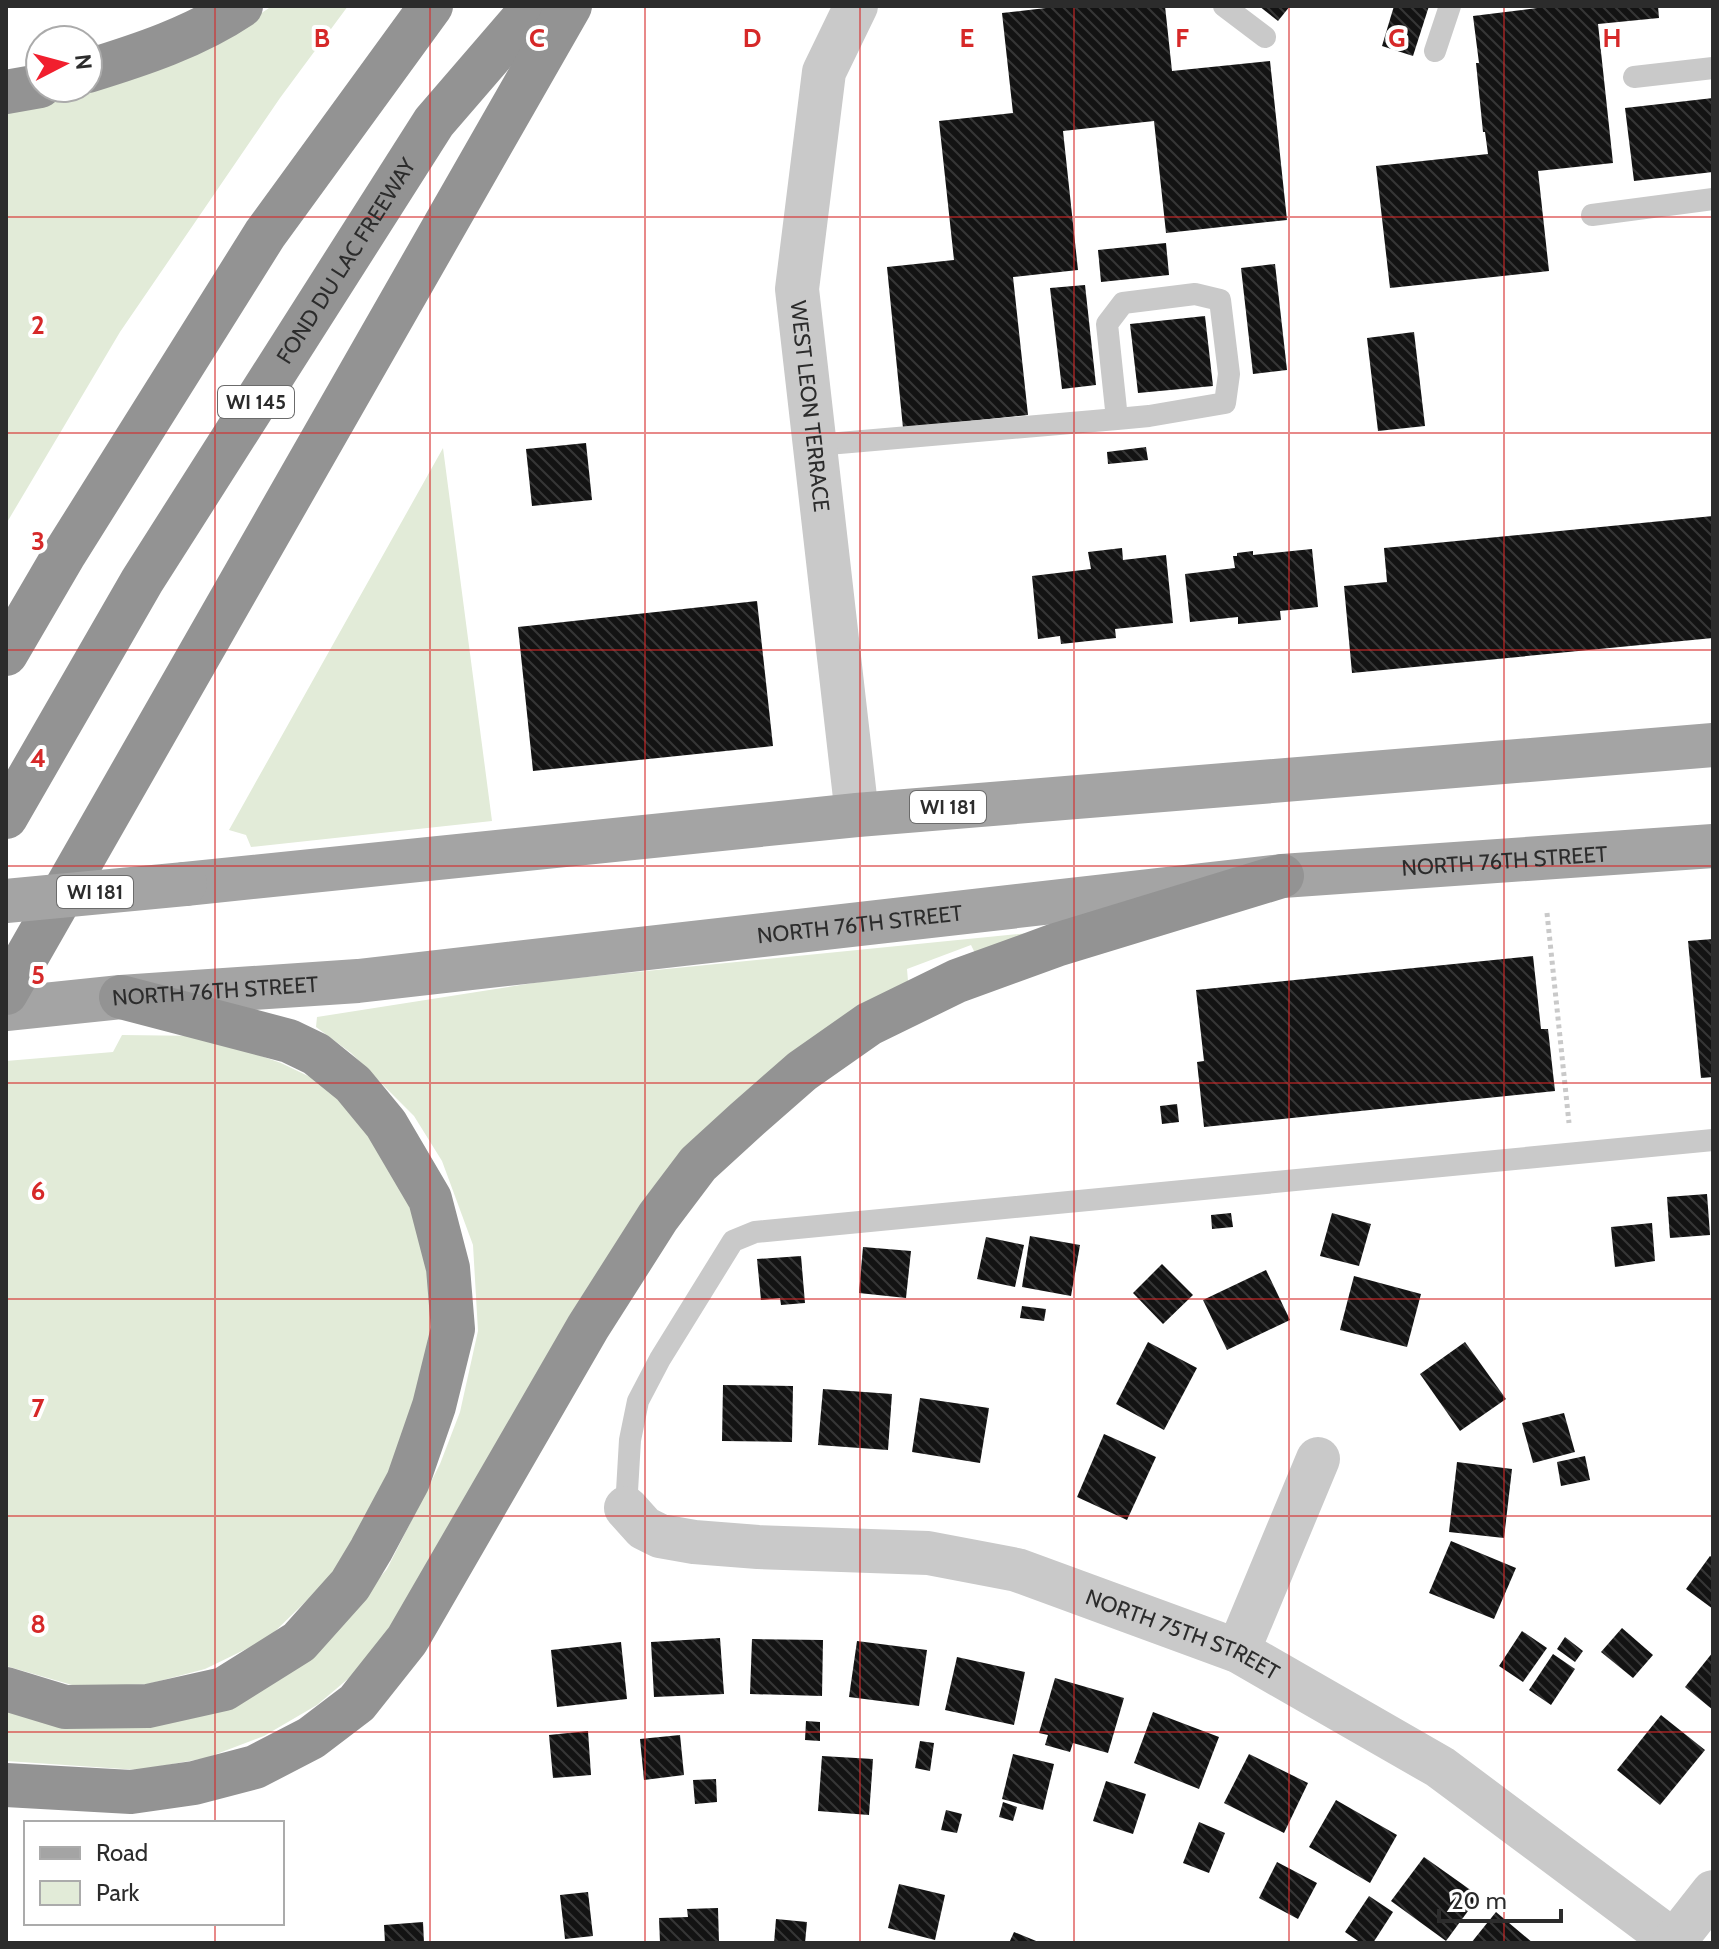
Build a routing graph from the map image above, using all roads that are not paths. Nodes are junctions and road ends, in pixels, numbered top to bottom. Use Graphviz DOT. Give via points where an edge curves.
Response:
graph roads {
  1 [pos="241,6"];
  2 [pos="431,6"];
  3 [pos="534,6"];
  4 [pos="570,6"];
  5 [pos="856,6"];
  6 [pos="1224,6"];
  7 [pos="1450,6"];
  8 [pos="1265,37"];
  9 [pos="1435,51"];
  10 [pos="104,66"];
  11 [pos="1713,68"];
  12 [pos="1634,77"];
  13 [pos="1713,199"];
  14 [pos="1592,215"];
  15 [pos="1117,419"];
  16 [pos="815,445"];
  17 [pos="6,654"];
  18 [pos="1713,745"];
  19 [pos="857,815"];
  20 [pos="6,817"];
  21 [pos="1713,846"];
  22 [pos="1282,876"];
  23 [pos="6,901"];
  24 [pos="6,993"];
  25 [pos="121,997"];
  26 [pos="6,1009"];
  27 [pos="1713,1140"];
  28 [pos="1318,1459"];
  29 [pos="626,1508"];
  30 [pos="1238,1651"];
  31 [pos="6,1689"];
  32 [pos="6,1785"];
  33 [pos="1713,1892"];
  34 [pos="1674,1942"];
  1 -- 10 [label="highway" via="217,22"];
  2 -- 17 [label="highway" via="265,234"];
  3 -- 20 [label="highway, FOND DU LAC FREEWAY / WI 145" via="434,122 142,581"];
  4 -- 24 [label="highway"];
  5 -- 16 [label="street, WEST LEON TERRACE" via="824,72 797,289"];
  6 -- 8 [label="lane"];
  7 -- 9 [label="lane"];
  11 -- 12 [label="lane"];
  13 -- 14 [label="lane"];
  15 -- 15 [label="lane" via="1225,403 1229,374 1220,300 1195,294 1123,303 1107,324"];
  15 -- 16 [label="lane"];
  16 -- 19 [label="street, WEST LEON TERRACE"];
  18 -- 19 [label="main road, WI 181"];
  19 -- 23 [label="main road, WI 181, bridge"];
  21 -- 22 [label="main road, NORTH 76TH STREET"];
  22 -- 25 [label="main road, NORTH 76TH STREET" via="358,981"];
  22 -- 32 [label="highway" via="957,981 869,1024 802,1071 745,1121 698,1164 658,1217 588,1327 407,1640 357,1703 311,1738 255,1767 194,1783 131,1792"];
  25 -- 26 [label="main road, NORTH 76TH STREET"];
  25 -- 31 [label="highway" via="289,1041 316,1054 353,1084 386,1124 430,1199 448,1268 453,1329 408,1481 350,1585 299,1642 224,1689 148,1706 65,1707"];
  27 -- 29 [label="lane" via="755,1232 733,1241 638,1401"];
  28 -- 30 [label="street"];
  29 -- 30 [label="street, NORTH 75TH STREET" via="644,1528 694,1542 928,1553 1017,1570"];
  30 -- 34 [label="street, NORTH 75TH STREET" via="1440,1767"];
  33 -- 34 [label="street"];
}
